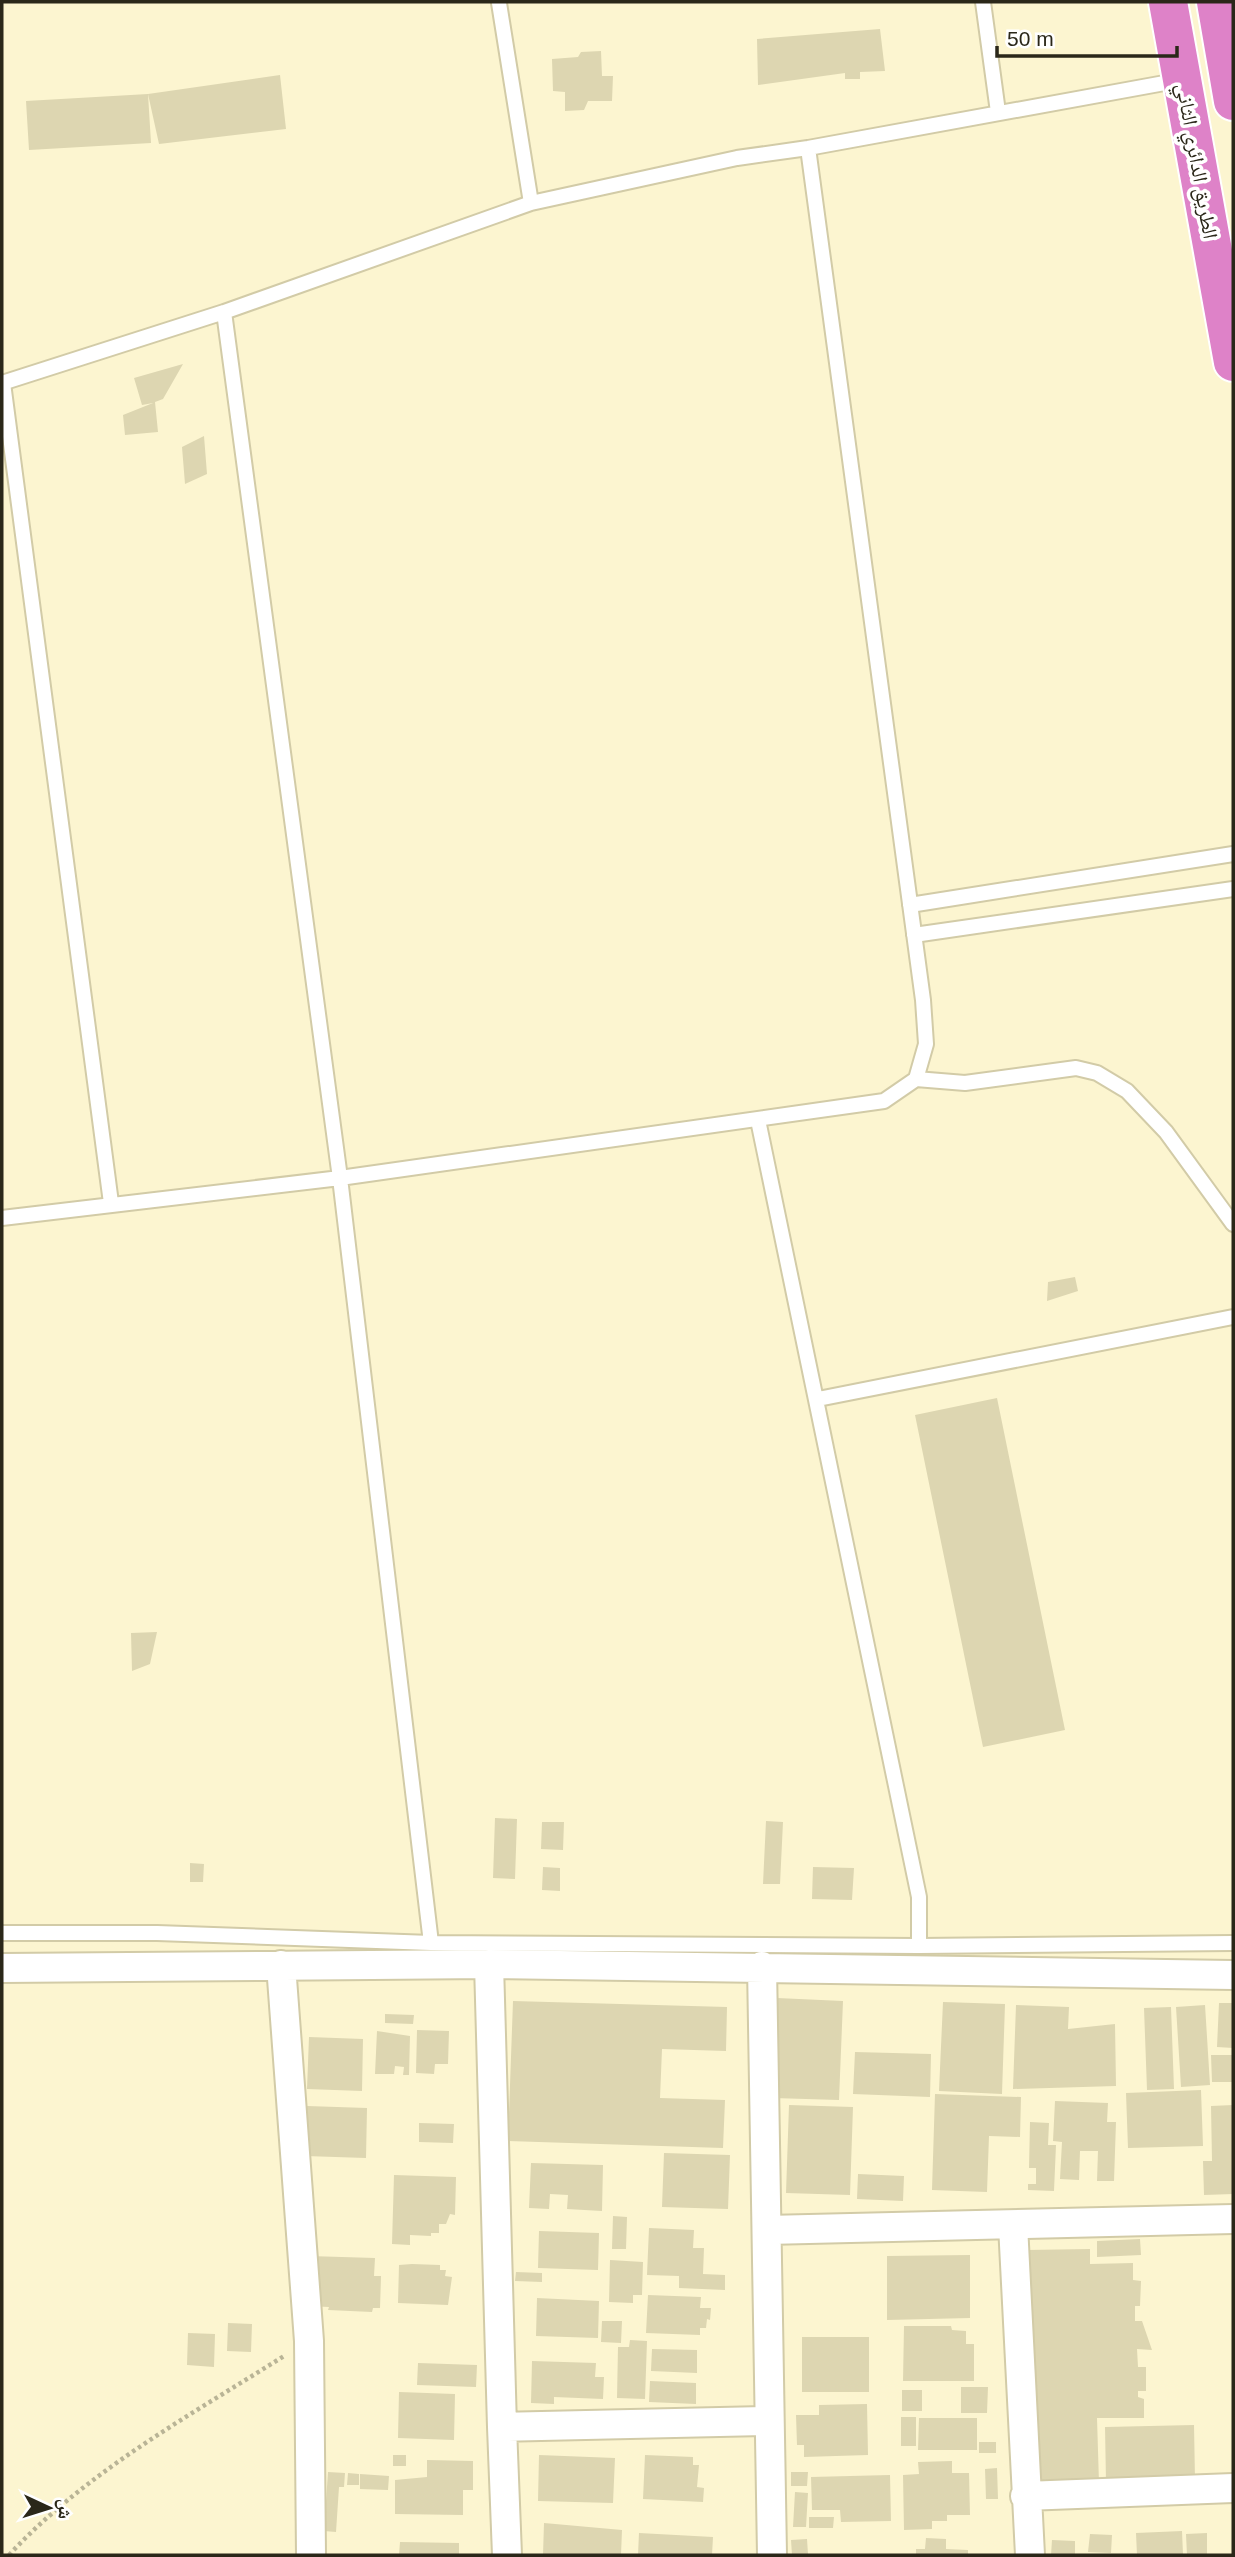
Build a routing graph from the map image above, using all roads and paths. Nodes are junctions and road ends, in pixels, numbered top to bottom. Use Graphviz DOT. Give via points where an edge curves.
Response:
graph roads {
  1 [pos="982,2"];
  2 [pos="1168,2"];
  3 [pos="1216,2"];
  4 [pos="499,3"];
  5 [pos="1182,80"];
  6 [pos="1233,101"];
  7 [pos="998,112"];
  8 [pos="808,148"];
  9 [pos="531,203"];
  10 [pos="223,312"];
  11 [pos="1233,362"];
  12 [pos="2,383"];
  13 [pos="1233,855"];
  14 [pos="1233,889"];
  15 [pos="910,905"];
  16 [pos="914,935"];
  17 [pos="916,1079"];
  18 [pos="758,1120"];
  19 [pos="340,1178"];
  20 [pos="111,1203"];
  21 [pos="2,1218"];
  22 [pos="1233,1224"];
  23 [pos="1233,1317"];
  24 [pos="818,1399"];
  25 [pos="2,1933"];
  26 [pos="431,1943"];
  27 [pos="1233,1943"];
  28 [pos="919,1946"];
  29 [pos="489,1964"];
  30 [pos="281,1965"];
  31 [pos="762,1966"];
  32 [pos="2,1968"];
  33 [pos="1233,1975"];
  34 [pos="1233,2219"];
  35 [pos="1013,2225"];
  36 [pos="767,2230"];
  37 [pos="309,2341"];
  38 [pos="768,2421"];
  39 [pos="502,2427"];
  40 [pos="1233,2488"];
  41 [pos="1025,2496"];
  42 [pos="9,2555"];
  43 [pos="311,2555"];
  44 [pos="507,2555"];
  45 [pos="772,2555"];
  46 [pos="1030,2555"];
  1 -- 7 [label="lane"];
  2 -- 5 [label="highway, الطريق الدائري الثاني"];
  3 -- 6 [label="highway"];
  4 -- 9 [label="lane"];
  5 -- 7 [label="lane"];
  5 -- 11 [label="highway, الطريق الدائري الثاني"];
  7 -- 8 [label="lane"];
  8 -- 9 [label="lane" via="723,160"];
  8 -- 15 [label="lane"];
  9 -- 10 [label="lane"];
  10 -- 12 [label="lane"];
  10 -- 19 [label="lane"];
  12 -- 20 [label="lane"];
  13 -- 15 [label="lane"];
  14 -- 16 [label="lane"];
  15 -- 16 [label="lane"];
  16 -- 17 [label="lane" via="926,1044"];
  17 -- 18 [label="lane" via="884,1101"];
  17 -- 22 [label="lane" via="965,1083 1076,1068 1097,1073 1127,1091 1166,1132"];
  18 -- 19 [label="lane"];
  18 -- 24 [label="lane"];
  19 -- 20 [label="lane"];
  19 -- 26 [label="lane"];
  20 -- 21 [label="lane"];
  23 -- 24 [label="lane"];
  24 -- 28 [label="lane" via="919,1897"];
  25 -- 26 [label="lane" via="157,1933"];
  26 -- 28 [label="lane"];
  27 -- 28 [label="lane"];
  29 -- 30 [label="street"];
  29 -- 31 [label="street"];
  29 -- 39 [label="street"];
  30 -- 32 [label="street"];
  30 -- 37 [label="street"];
  31 -- 33 [label="street"];
  31 -- 36 [label="street"];
  34 -- 35 [label="street"];
  35 -- 36 [label="street"];
  35 -- 41 [label="street"];
  36 -- 38 [label="street"];
  37 -- 42 [label="path" via="94,2480 37,2525"];
  37 -- 43 [label="street"];
  38 -- 39 [label="street"];
  38 -- 45 [label="street"];
  39 -- 44 [label="street"];
  40 -- 41 [label="street"];
  41 -- 46 [label="street"];
}
